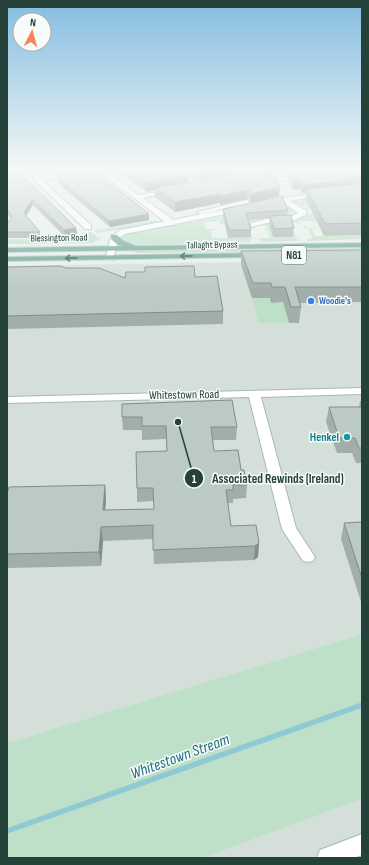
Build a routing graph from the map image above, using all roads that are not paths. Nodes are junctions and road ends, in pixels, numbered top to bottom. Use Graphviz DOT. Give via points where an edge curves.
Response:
graph roads {
  1 [pos="70,210"];
  2 [pos="155,210"];
  3 [pos="216,210"];
  4 [pos="223,210"];
  5 [pos="301,210"];
  6 [pos="201,212"];
  7 [pos="287,221"];
  8 [pos="172,223"];
  9 [pos="254,225"];
  10 [pos="298,225"];
  11 [pos="88,227"];
  12 [pos="113,242"];
  13 [pos="362,243"];
  14 [pos="148,248"];
  15 [pos="7,249"];
  16 [pos="362,254"];
  17 [pos="110,258"];
  18 [pos="7,259"];
  19 [pos="362,391"];
  20 [pos="254,393"];
  21 [pos="7,400"];
  22 [pos="308,557"];
  23 [pos="362,844"];
  24 [pos="328,858"];
  1 -- 11 [label="street"];
  2 -- 8 [label="street"];
  3 -- 6 [label="street"];
  4 -- 8 [label="street"];
  5 -- 7 [label="street" via="303,212"];
  7 -- 9 [label="street" via="266,221"];
  7 -- 10 [label="street"];
  8 -- 12 [label="street" via="123,232"];
  12 -- 14 [label="main road, Tallaght Bypass / N81"];
  12 -- 14 [label="main road"];
  12 -- 15 [label="main road, Blessington Road / N81"];
  12 -- 17 [label="street"];
  13 -- 14 [label="main road, Tallaght Bypass / N81"];
  16 -- 17 [label="main road, Tallaght Bypass / N81, one-way"];
  17 -- 18 [label="main road, Blessington Road / N81, one-way"];
  19 -- 20 [label="street, Whitestown Road"];
  20 -- 21 [label="street, Whitestown Road"];
  20 -- 22 [label="street" via="289,529"];
  23 -- 24 [label="street"];
}
